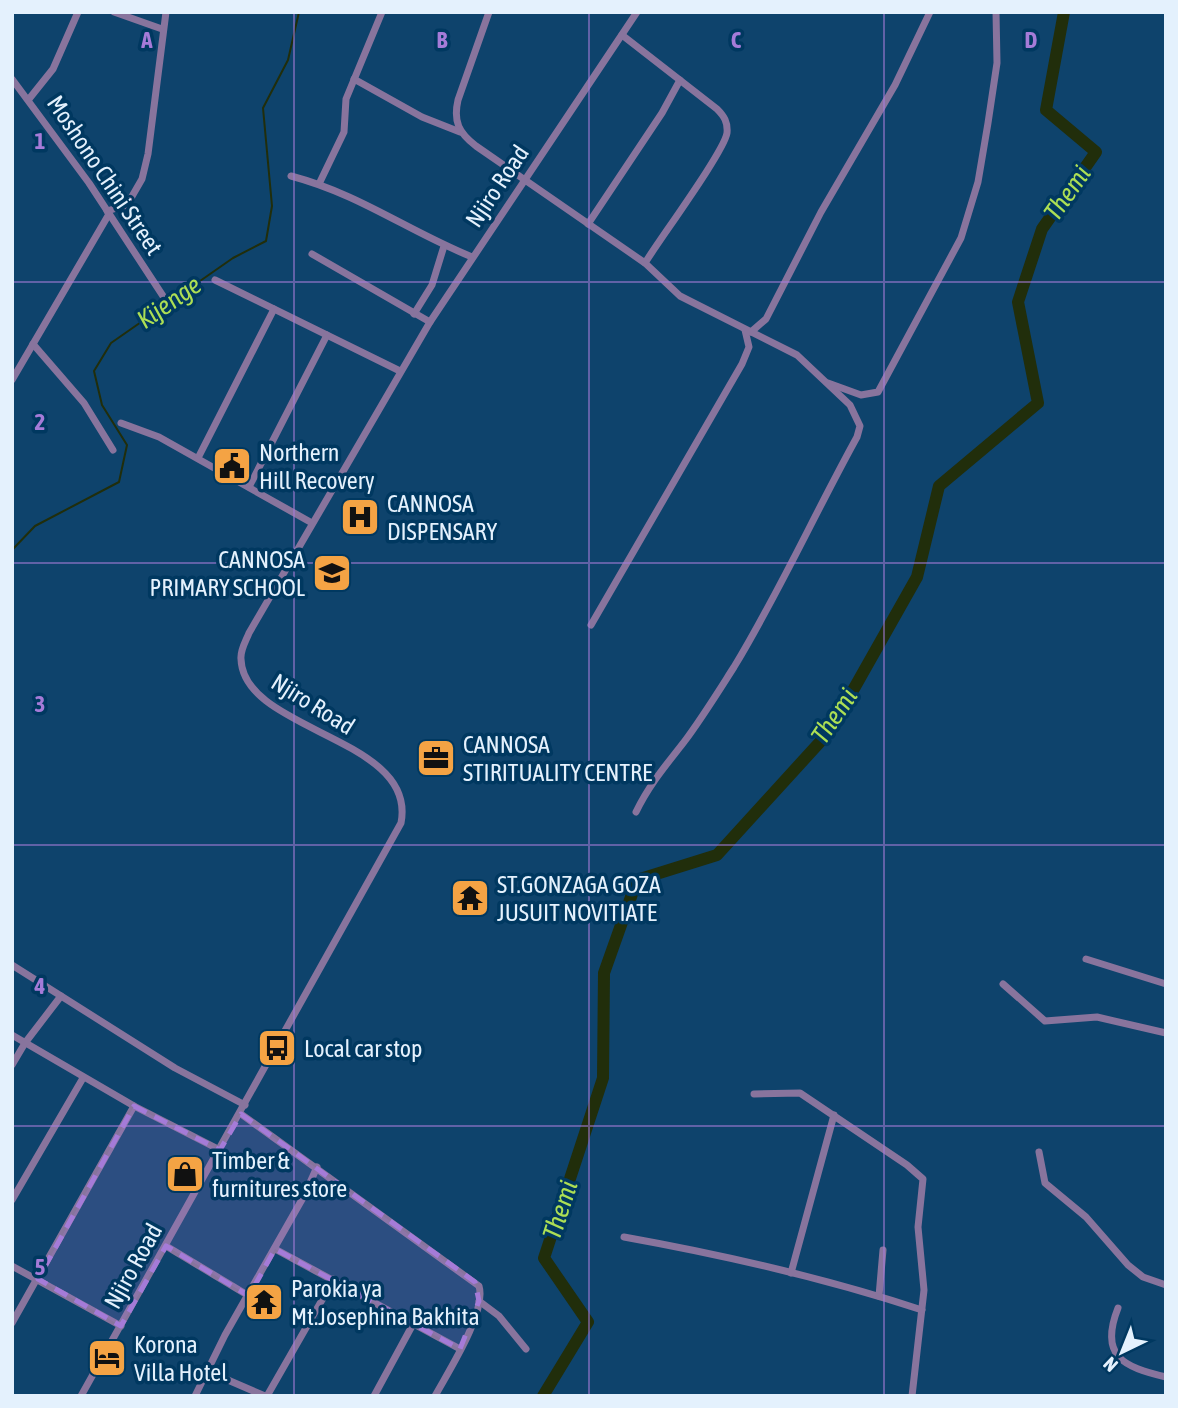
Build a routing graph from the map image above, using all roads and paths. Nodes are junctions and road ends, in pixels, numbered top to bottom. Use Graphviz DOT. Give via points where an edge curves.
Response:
graph roads {
  1 [pos="78,12"];
  2 [pos="114,12"];
  3 [pos="166,12"];
  4 [pos="382,12"];
  5 [pos="489,12"];
  6 [pos="637,12"];
  7 [pos="930,12"];
  8 [pos="996,12"];
  9 [pos="162,30"];
  10 [pos="622,35"];
  11 [pos="12,79"];
  12 [pos="354,79"];
  13 [pos="680,80"];
  14 [pos="29,99"];
  15 [pos="460,132"];
  16 [pos="291,176"];
  17 [pos="526,179"];
  18 [pos="319,184"];
  19 [pos="108,213"];
  20 [pos="588,224"];
  21 [pos="444,246"];
  22 [pos="312,254"];
  23 [pos="472,257"];
  24 [pos="645,263"];
  25 [pos="215,280"];
  26 [pos="163,296"];
  27 [pos="274,309"];
  28 [pos="414,314"];
  29 [pos="430,321"];
  30 [pos="748,330"];
  31 [pos="327,335"];
  32 [pos="33,344"];
  33 [pos="400,371"];
  34 [pos="12,380"];
  35 [pos="824,382"];
  36 [pos="121,423"];
  37 [pos="113,450"];
  38 [pos="198,458"];
  39 [pos="249,487"];
  40 [pos="312,523"];
  41 [pos="591,625"];
  42 [pos="636,811"];
  43 [pos="1086,959"];
  44 [pos="12,965"];
  45 [pos="1003,984"];
  46 [pos="1166,984"];
  47 [pos="61,996"];
  48 [pos="1166,1033"];
  49 [pos="12,1035"];
  50 [pos="25,1043"];
  51 [pos="12,1065"];
  52 [pos="83,1077"];
  53 [pos="754,1094"];
  54 [pos="245,1105"];
  55 [pos="134,1107"];
  56 [pos="241,1114"];
  57 [pos="834,1115"];
  58 [pos="220,1150"];
  59 [pos="1039,1152"];
  60 [pos="317,1167"];
  61 [pos="12,1200"];
  62 [pos="624,1237"];
  63 [pos="166,1246"];
  64 [pos="275,1249"];
  65 [pos="883,1250"];
  66 [pos="12,1266"];
  67 [pos="791,1273"];
  68 [pos="37,1279"];
  69 [pos="334,1279"];
  70 [pos="1166,1285"];
  71 [pos="249,1296"];
  72 [pos="879,1296"];
  73 [pos="479,1301"];
  74 [pos="1118,1308"];
  75 [pos="922,1310"];
  76 [pos="12,1323"];
  77 [pos="121,1326"];
  78 [pos="412,1326"];
  79 [pos="460,1349"];
  80 [pos="526,1349"];
  81 [pos="207,1371"];
  82 [pos="1166,1377"];
  83 [pos="81,1396"];
  84 [pos="195,1396"];
  85 [pos="266,1396"];
  86 [pos="374,1396"];
  87 [pos="435,1396"];
  88 [pos="912,1396"];
  1 -- 14 [label="street" via="53,69"];
  2 -- 9 [label="street"];
  3 -- 9 [label="street"];
  4 -- 12 [label="street"];
  5 -- 15 [label="street" via="458,100"];
  6 -- 10 [label="street, Njiro Road"];
  7 -- 30 [label="street" via="895,85 766,319"];
  8 -- 35 [label="street" via="997,63 990,111 978,182 961,238 877,392 861,395"];
  9 -- 19 [label="street" via="142,179 127,205"];
  10 -- 13 [label="street"];
  10 -- 17 [label="street, Njiro Road"];
  11 -- 14 [label="street, Moshono Chini Street"];
  12 -- 15 [label="street" via="422,117"];
  12 -- 18 [label="street" via="346,99 344,132"];
  13 -- 20 [label="street"];
  13 -- 24 [label="street" via="726,118 726,136"];
  14 -- 19 [label="street, Moshono Chini Street"];
  15 -- 17 [label="street"];
  16 -- 18 [label="street"];
  17 -- 20 [label="street"];
  17 -- 23 [label="street, Njiro Road"];
  18 -- 21 [label="street" via="360,200"];
  19 -- 26 [label="street, Moshono Chini Street"];
  19 -- 32 [label="street" via="103,230"];
  20 -- 24 [label="street"];
  21 -- 23 [label="street"];
  21 -- 28 [label="street" via="432,285"];
  22 -- 28 [label="street"];
  23 -- 29 [label="street, Njiro Road"];
  24 -- 30 [label="street" via="680,296"];
  25 -- 27 [label="street"];
  27 -- 31 [label="street"];
  27 -- 38 [label="street"];
  28 -- 29 [label="street"];
  29 -- 33 [label="street, Njiro Road"];
  30 -- 35 [label="street" via="797,355"];
  30 -- 41 [label="street" via="743,364"];
  31 -- 33 [label="street"];
  31 -- 39 [label="street"];
  32 -- 34 [label="street"];
  32 -- 37 [label="street" via="84,403"];
  33 -- 40 [label="street, Njiro Road"];
  35 -- 42 [label="street" via="857,416 857,437 735,664 684,742 654,778"];
  36 -- 38 [label="street"];
  38 -- 39 [label="street"];
  39 -- 40 [label="street"];
  40 -- 54 [label="street, Njiro Road" via="249,634 240,655 242,668 261,697 381,768 401,796 403,812 396,836"];
  43 -- 46 [label="street"];
  44 -- 47 [label="street"];
  45 -- 48 [label="street" via="1045,1021 1097,1017"];
  47 -- 50 [label="street"];
  47 -- 54 [label="street" via="175,1068"];
  49 -- 50 [label="street"];
  50 -- 51 [label="street"];
  50 -- 52 [label="street"];
  52 -- 55 [label="street"];
  52 -- 61 [label="street"];
  53 -- 57 [label="street" via="793,1091"];
  54 -- 56 [label="street, Njiro Road"];
  55 -- 58 [label="street"];
  55 -- 68 [label="street"];
  56 -- 58 [label="street, Njiro Road"];
  56 -- 60 [label="street"];
  57 -- 67 [label="street"];
  57 -- 75 [label="street" via="923,1179 918,1227 924,1267"];
  58 -- 63 [label="street, Njiro Road"];
  59 -- 70 [label="street" via="1045,1183 1086,1217 1128,1265 1143,1277"];
  60 -- 64 [label="street"];
  60 -- 73 [label="street" via="475,1282"];
  62 -- 67 [label="street"];
  63 -- 71 [label="street"];
  63 -- 77 [label="street, Njiro Road"];
  64 -- 69 [label="street"];
  64 -- 71 [label="street"];
  65 -- 72 [label="street"];
  66 -- 68 [label="street"];
  67 -- 72 [label="street"];
  68 -- 76 [label="street"];
  68 -- 77 [label="street"];
  69 -- 78 [label="street"];
  69 -- 85 [label="street"];
  71 -- 81 [label="street"];
  72 -- 75 [label="street"];
  73 -- 79 [label="street"];
  73 -- 80 [label="street" via="499,1316"];
  74 -- 82 [label="street" via="1111,1337 1118,1357 1128,1366"];
  75 -- 88 [label="street"];
  77 -- 83 [label="street, Njiro Road"];
  78 -- 79 [label="street"];
  78 -- 86 [label="street"];
  79 -- 87 [label="street"];
  81 -- 84 [label="street"];
  81 -- 85 [label="street"];
}
